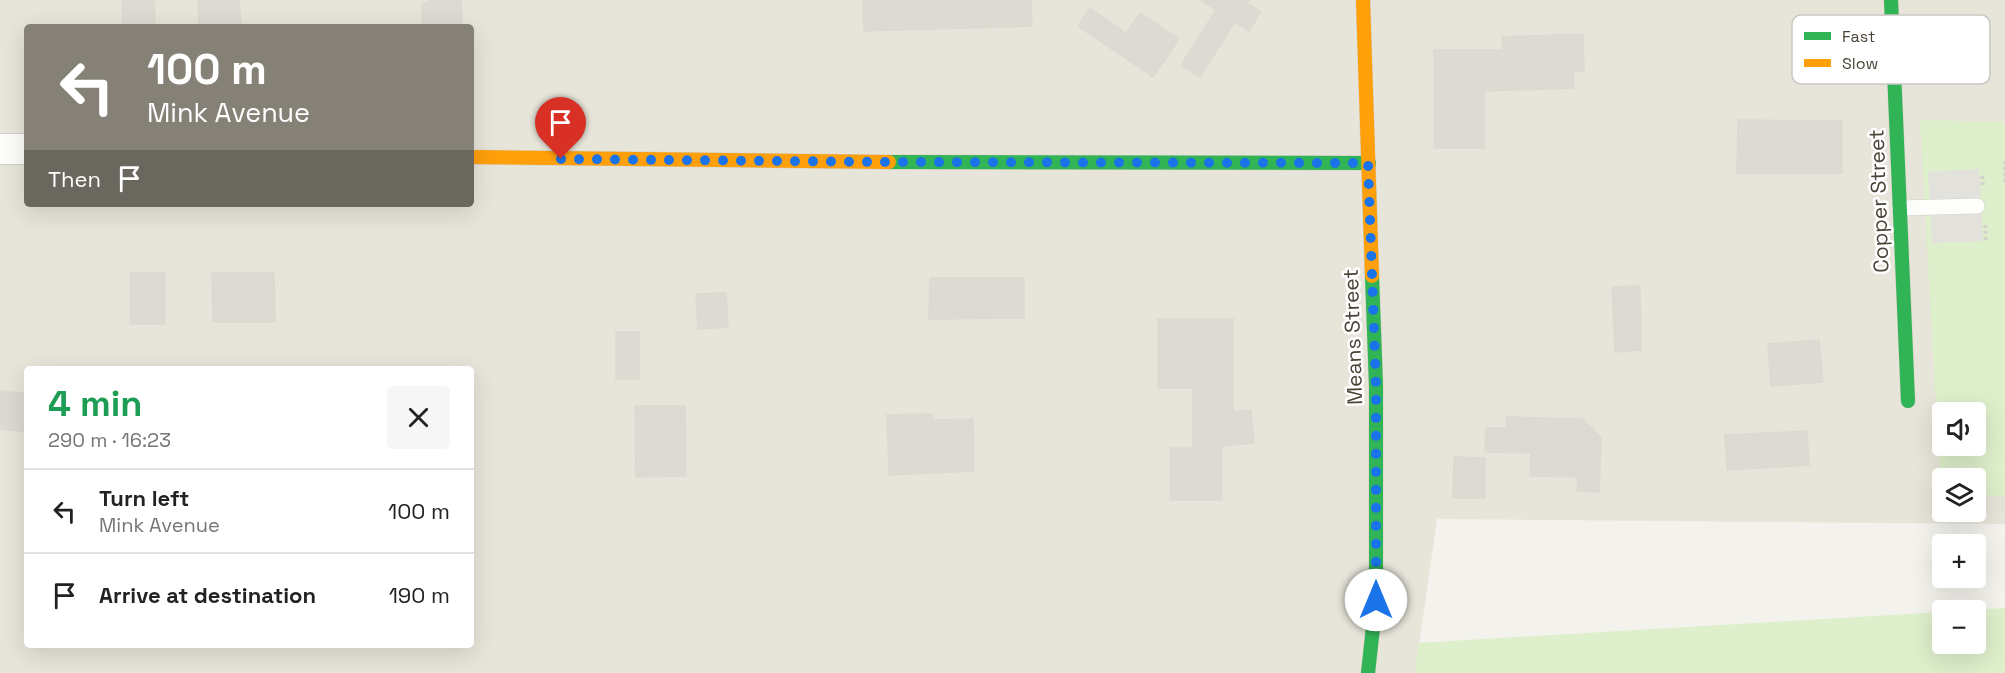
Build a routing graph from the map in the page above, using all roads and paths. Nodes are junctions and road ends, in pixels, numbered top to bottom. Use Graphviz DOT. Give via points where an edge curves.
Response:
graph roads {
  1 [pos="1363,0"];
  2 [pos="1891,0"];
  3 [pos="1892,15"];
  4 [pos="1895,84"];
  5 [pos="0,149"];
  6 [pos="24,149"];
  7 [pos="474,157"];
  8 [pos="2005,161"];
  9 [pos="1368,163"];
  10 [pos="2005,183"];
  11 [pos="1977,206"];
  12 [pos="1900,208"];
  13 [pos="1908,401"];
  14 [pos="1368,673"];
  1 -- 9 [label="street, Means Street"];
  2 -- 3 [label="street, Copper Street"];
  4 -- 12 [label="street, Copper Street"];
  5 -- 6 [label="street"];
  7 -- 9 [label="street"];
  8 -- 10 [label="path"];
  9 -- 14 [label="street, Means Street" via="1376,386 1376,600"];
  11 -- 12 [label="lane"];
  12 -- 13 [label="street, Copper Street"];
}
